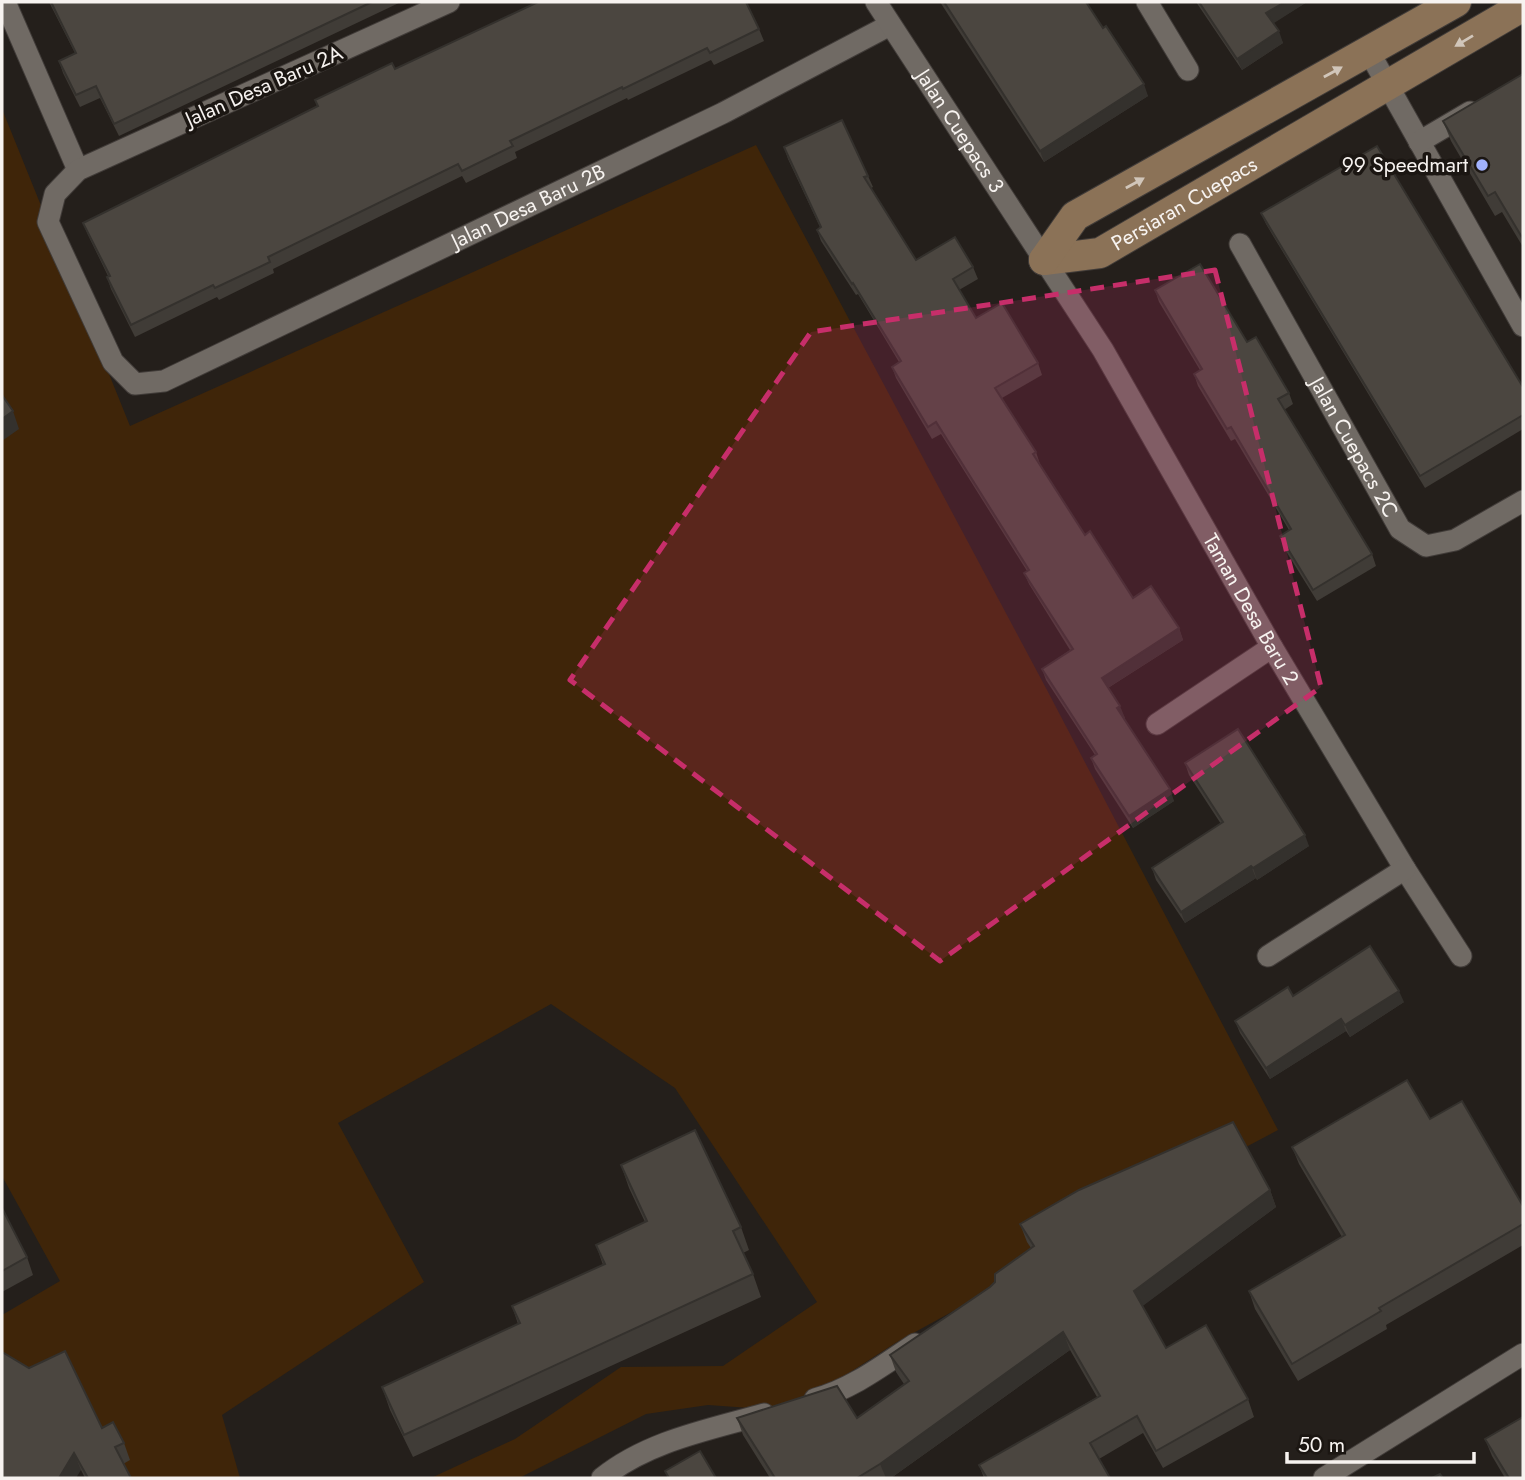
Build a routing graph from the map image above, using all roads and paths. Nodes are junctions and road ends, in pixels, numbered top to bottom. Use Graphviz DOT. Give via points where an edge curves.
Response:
graph roads {
  1 [pos="5,2"];
  2 [pos="449,2"];
  3 [pos="876,2"];
  4 [pos="1147,2"];
  5 [pos="1456,2"];
  6 [pos="1523,6"];
  7 [pos="890,25"];
  8 [pos="1369,52"];
  9 [pos="1188,70"];
  10 [pos="1388,85"];
  11 [pos="1488,102"];
  12 [pos="1419,142"];
  13 [pos="78,170"];
  14 [pos="1240,244"];
  15 [pos="1044,261"];
  16 [pos="1523,327"];
  17 [pos="1523,501"];
  18 [pos="1272,647"];
  19 [pos="1157,724"];
  20 [pos="1405,869"];
  21 [pos="1268,956"];
  22 [pos="1461,956"];
  23 [pos="934,1331"];
  24 [pos="1523,1354"];
  25 [pos="602,1478"];
  26 [pos="1324,1478"];
  1 -- 13 [label="street"];
  2 -- 13 [label="street, Jalan Desa Baru 2A"];
  3 -- 7 [label="street, Jalan Cuepacs 3"];
  4 -- 9 [label="street"];
  5 -- 8 [label="street, Persiaran Cuepacs"];
  6 -- 10 [label="street, Persiaran Cuepacs, one-way"];
  7 -- 13 [label="street, Jalan Desa Baru 2B" via="723,113 164,381 135,384 113,362 48,222 55,194"];
  7 -- 15 [label="street, Jalan Cuepacs 3"];
  8 -- 10 [label="street"];
  15 -- 8 [label="street, Persiaran Cuepacs, one-way" via="1075,216"];
  10 -- 12 [label="street"];
  10 -- 15 [label="street, Persiaran Cuepacs" via="1100,253"];
  11 -- 12 [label="street"];
  12 -- 16 [label="street"];
  14 -- 17 [label="street, Jalan Cuepacs 2C" via="1400,529 1426,546 1455,540"];
  15 -- 18 [label="street, Taman Desa Baru 2" via="1102,350"];
  18 -- 19 [label="street"];
  18 -- 20 [label="street, Taman Desa Baru 2"];
  20 -- 21 [label="street"];
  20 -- 22 [label="street, Taman Desa Baru 2"];
  23 -- 25 [label="street" via="830,1395 670,1441 621,1463"];
  24 -- 26 [label="street"];
}
